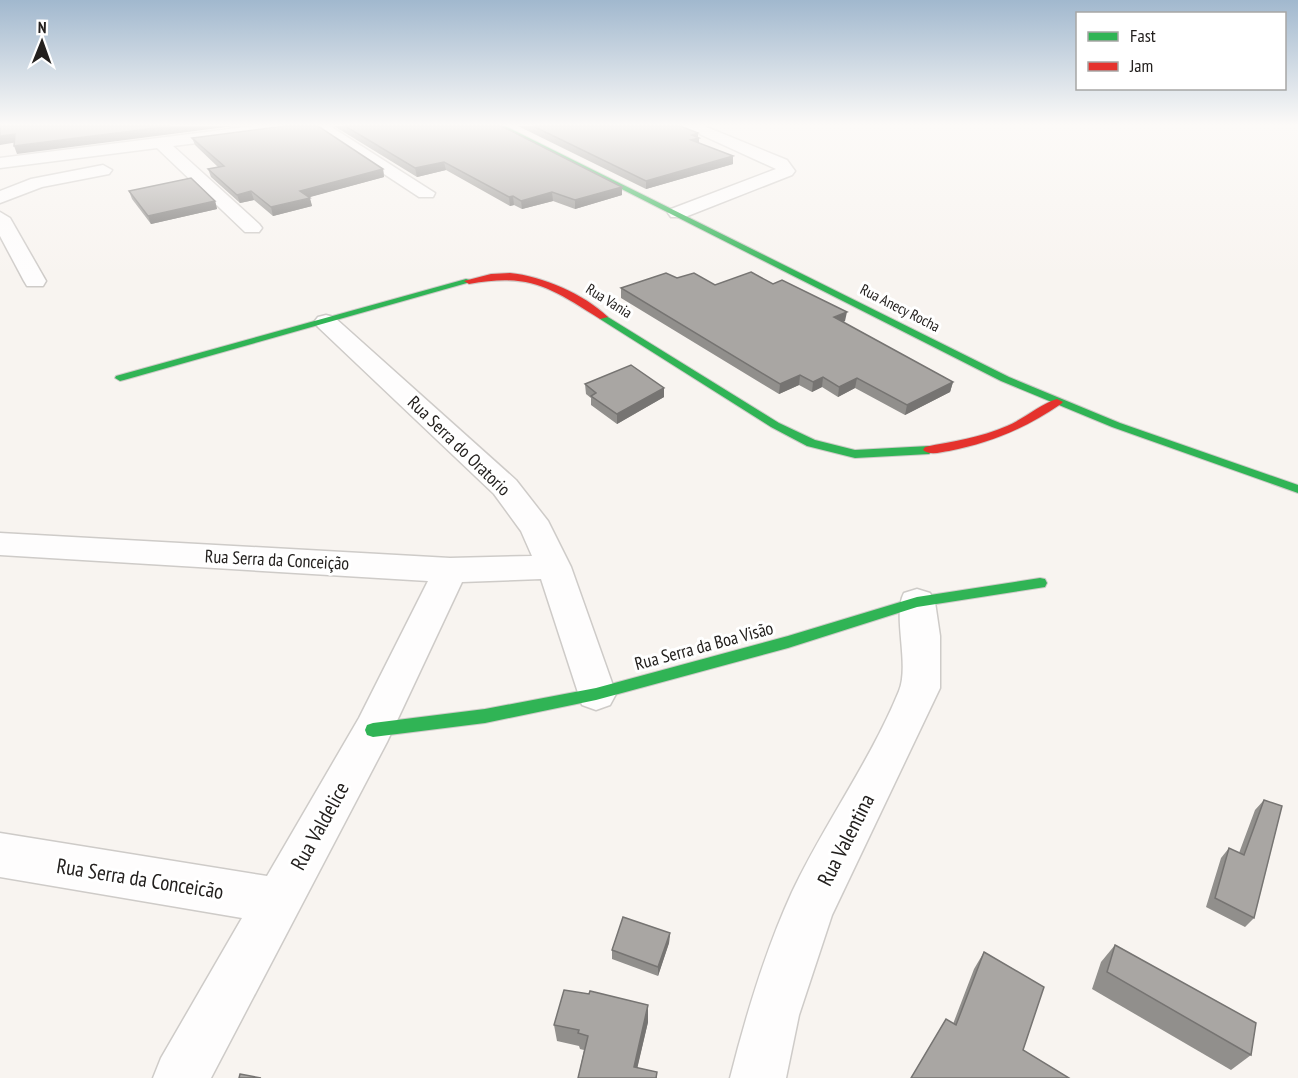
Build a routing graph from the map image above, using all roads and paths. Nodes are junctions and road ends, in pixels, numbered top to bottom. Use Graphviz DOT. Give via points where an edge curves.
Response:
graph roads {
  1 [pos="70,176"];
  2 [pos="196,176"];
  3 [pos="399,176"];
  4 [pos="603,176"];
  5 [pos="772,176"];
  6 [pos="426,193"];
  7 [pos="0,197"];
  8 [pos="678,213"];
  9 [pos="0,218"];
  10 [pos="252,228"];
  11 [pos="35,281"];
  12 [pos="326,322"];
  13 [pos="120,378"];
  14 [pos="1057,402"];
  15 [pos="1298,489"];
  16 [pos="0,544"];
  17 [pos="554,567"];
  18 [pos="450,570"];
  19 [pos="1040,583"];
  20 [pos="917,602"];
  21 [pos="596,694"];
  22 [pos="373,730"];
  23 [pos="0,855"];
  24 [pos="279,901"];
  25 [pos="181,1078"];
  26 [pos="758,1078"];
  1 -- 7 [label="street" via="37,183"];
  2 -- 10 [label="street"];
  3 -- 6 [label="street"];
  4 -- 8 [label="street, Rua Anecy Rocha"];
  5 -- 8 [label="street"];
  8 -- 14 [label="street, Rua Anecy Rocha"];
  9 -- 11 [label="street"];
  12 -- 13 [label="street, Rua Vania"];
  12 -- 14 [label="street, Rua Vania" via="503,274 535,277 775,425 810,444 861,454 924,451 973,441 1031,421"];
  12 -- 17 [label="street, Rua Serra do Oratorio" via="505,487 536,529"];
  14 -- 15 [label="street, Rua Anecy Rocha"];
  16 -- 18 [label="street, Rua Serra da Conceição"];
  17 -- 18 [label="street, Rua Serra da Conceição"];
  17 -- 21 [label="street, Rua Serra do Oratorio"];
  18 -- 22 [label="street, Rua Valdelice"];
  19 -- 20 [label="street, Rua Serra da Boa Visão"];
  20 -- 21 [label="street, Rua Serra da Boa Visão"];
  20 -- 26 [label="street, Rua Valentina" via="920,688 810,908 773,1015"];
  21 -- 22 [label="street, Rua Serra da Boa Visão" via="485,716"];
  22 -- 24 [label="street, Rua Valdelice"];
  23 -- 24 [label="street, Rua Serra da Conceicão"];
  24 -- 25 [label="street, Rua Valdelice"];
}
